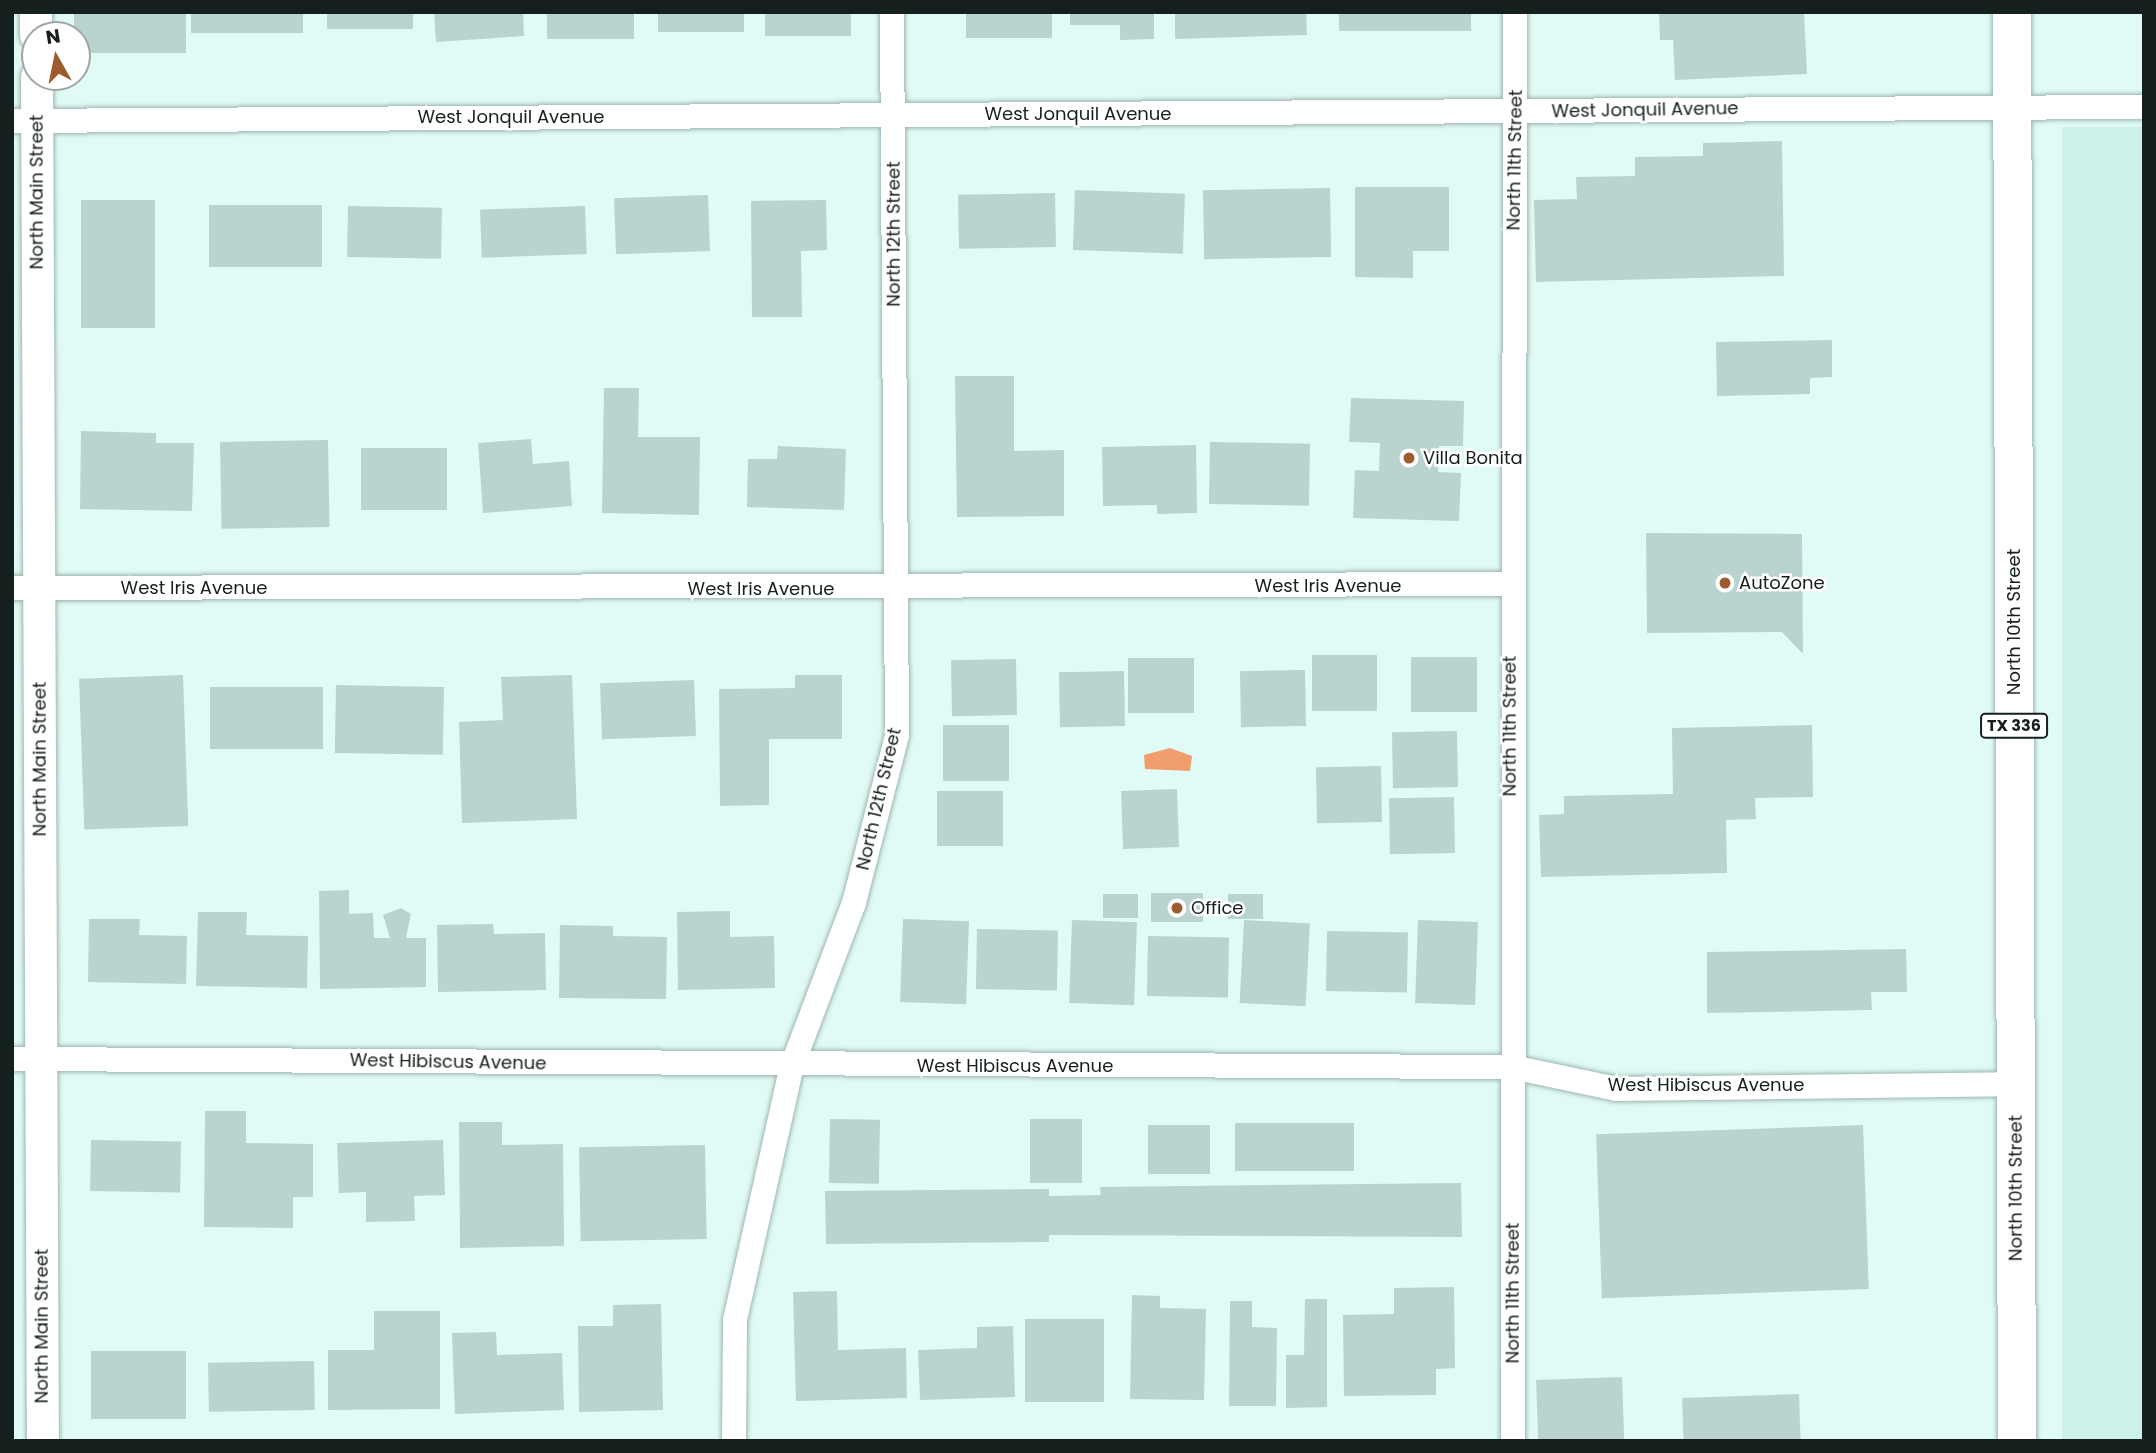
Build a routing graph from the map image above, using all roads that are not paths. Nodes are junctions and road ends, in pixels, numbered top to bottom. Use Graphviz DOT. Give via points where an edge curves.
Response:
graph roads {
  1 [pos="892,12"];
  2 [pos="1514,12"];
  3 [pos="2012,12"];
  4 [pos="33,91"];
  5 [pos="2144,107"];
  6 [pos="2012,108"];
  7 [pos="1516,111"];
  8 [pos="893,115"];
  9 [pos="25,121"];
  10 [pos="1509,584"];
  11 [pos="25,588"];
  12 [pos="897,589"];
  13 [pos="27,1058"];
  14 [pos="792,1066"];
  15 [pos="1512,1067"];
  16 [pos="2015,1084"];
  17 [pos="43,1441"];
  18 [pos="734,1441"];
  19 [pos="1513,1441"];
  20 [pos="2017,1441"];
  1 -- 8 [label="street, North 12th Street"];
  2 -- 7 [label="street, North 11th Street"];
  3 -- 6 [label="main road, North 10th Street / TX 336"];
  4 -- 9 [label="street, North Main Street"];
  5 -- 6 [label="street, West Jonquil Avenue"];
  6 -- 7 [label="street, West Jonquil Avenue"];
  6 -- 16 [label="main road, North 10th Street / TX 336"];
  7 -- 8 [label="street, West Jonquil Avenue"];
  7 -- 10 [label="street, North 11th Street"];
  8 -- 9 [label="street, West Jonquil Avenue"];
  8 -- 12 [label="street, North 12th Street"];
  9 -- 11 [label="street, North Main Street"];
  10 -- 12 [label="street, West Iris Avenue"];
  10 -- 15 [label="street, North 11th Street"];
  11 -- 12 [label="street, West Iris Avenue"];
  11 -- 13 [label="street, North Main Street"];
  12 -- 14 [label="street, North 12th Street" via="897,735 854,903"];
  13 -- 14 [label="street, West Hibiscus Avenue"];
  13 -- 17 [label="street, North Main Street"];
  14 -- 15 [label="street, West Hibiscus Avenue"];
  14 -- 18 [label="street, North 12th Street" via="736,1320"];
  15 -- 16 [label="street, West Hibiscus Avenue" via="1616,1089"];
  15 -- 19 [label="street, North 11th Street"];
  16 -- 20 [label="main road, North 10th Street / TX 336"];
}
